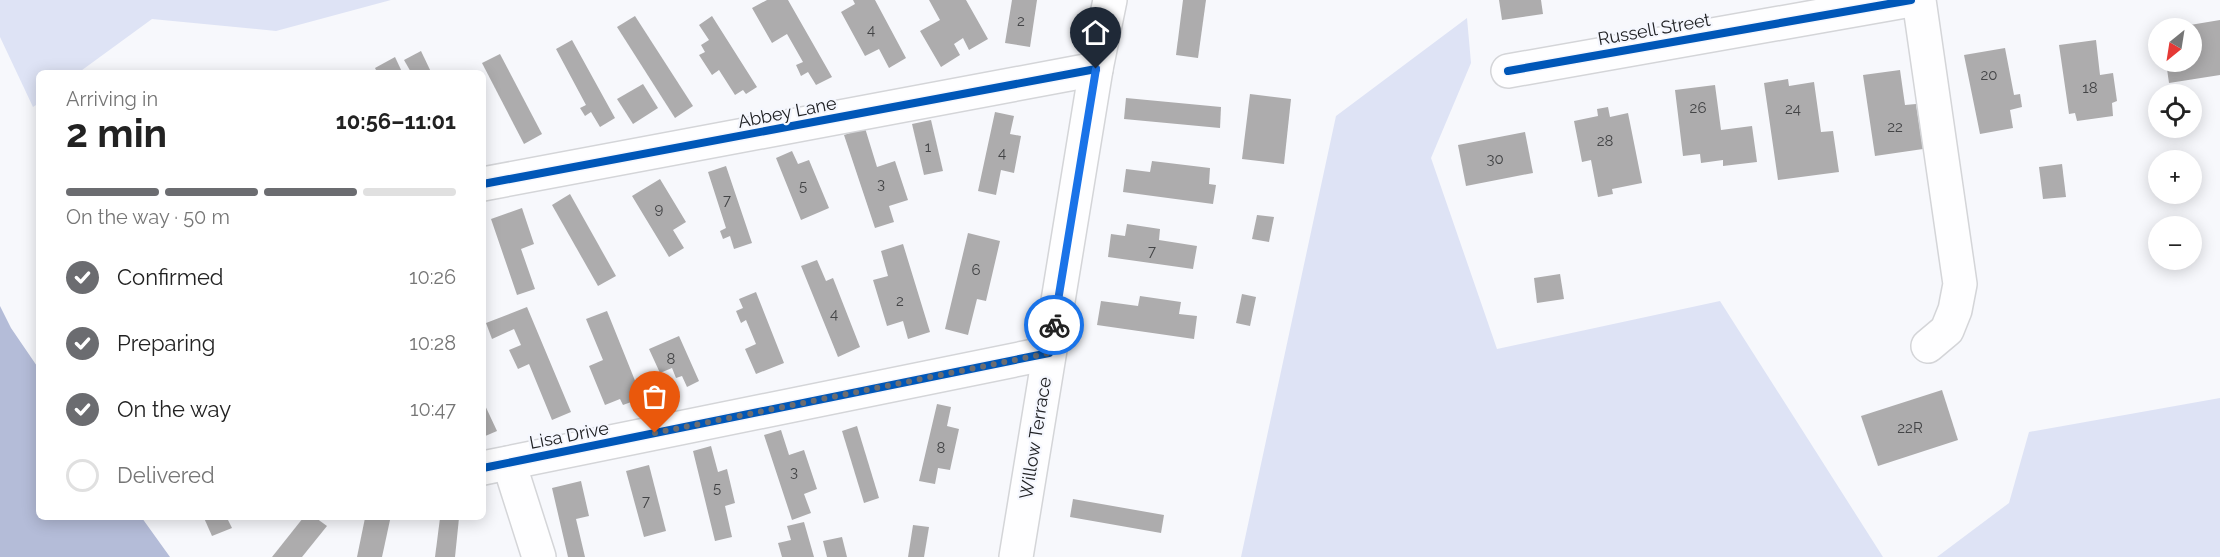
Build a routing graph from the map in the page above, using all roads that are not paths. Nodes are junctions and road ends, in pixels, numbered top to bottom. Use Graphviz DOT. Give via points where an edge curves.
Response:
graph roads {
  1 [pos="1110,0"];
  2 [pos="1911,0"];
  3 [pos="1919,0"];
  4 [pos="1874,3"];
  5 [pos="1096,69"];
  6 [pos="1508,71"];
  7 [pos="486,183"];
  8 [pos="1928,346"];
  9 [pos="1049,353"];
  10 [pos="496,466"];
  11 [pos="540,557"];
  12 [pos="1016,557"];
  1 -- 5 [label="street, Willow Terrace"];
  2 -- 4 [label="street, Russell Street"];
  3 -- 8 [label="street" via="1960,284 1947,330"];
  4 -- 6 [label="street, Russell Street"];
  5 -- 7 [label="street, Abbey Lane"];
  5 -- 9 [label="street, Willow Terrace"];
  9 -- 10 [label="street, Lisa Drive"];
  9 -- 12 [label="street, Willow Terrace"];
  10 -- 11 [label="street"];
}
